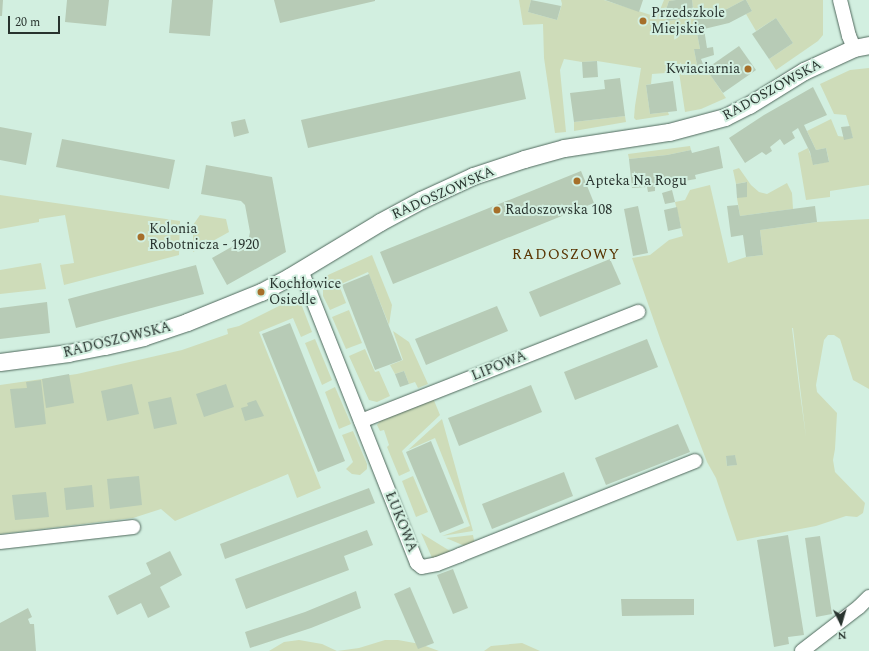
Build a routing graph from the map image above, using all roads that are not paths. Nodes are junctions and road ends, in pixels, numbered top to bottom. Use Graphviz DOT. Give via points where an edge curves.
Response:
graph roads {
  1 [pos="840,0"];
  2 [pos="862,47"];
  3 [pos="301,270"];
  4 [pos="638,312"];
  5 [pos="0,362"];
  6 [pos="361,421"];
  7 [pos="696,461"];
  8 [pos="133,528"];
  9 [pos="0,542"];
  10 [pos="869,597"];
  11 [pos="802,651"];
  1 -- 2 [label="street" via="849,36"];
  2 -- 3 [label="street, RADOSZOWSKA" via="804,71 725,117 669,132 564,148 473,176 380,222"];
  3 -- 5 [label="street, RADOSZOWSKA" via="261,292 223,308 143,336 68,353"];
  3 -- 6 [label="street, ŁUKOWA"];
  4 -- 6 [label="street, LIPOWA" via="574,335"];
  6 -- 7 [label="street, ŁUKOWA" via="417,563 422,567 437,564"];
  8 -- 9 [label="street"];
  10 -- 11 [label="street" via="860,607"];
}
